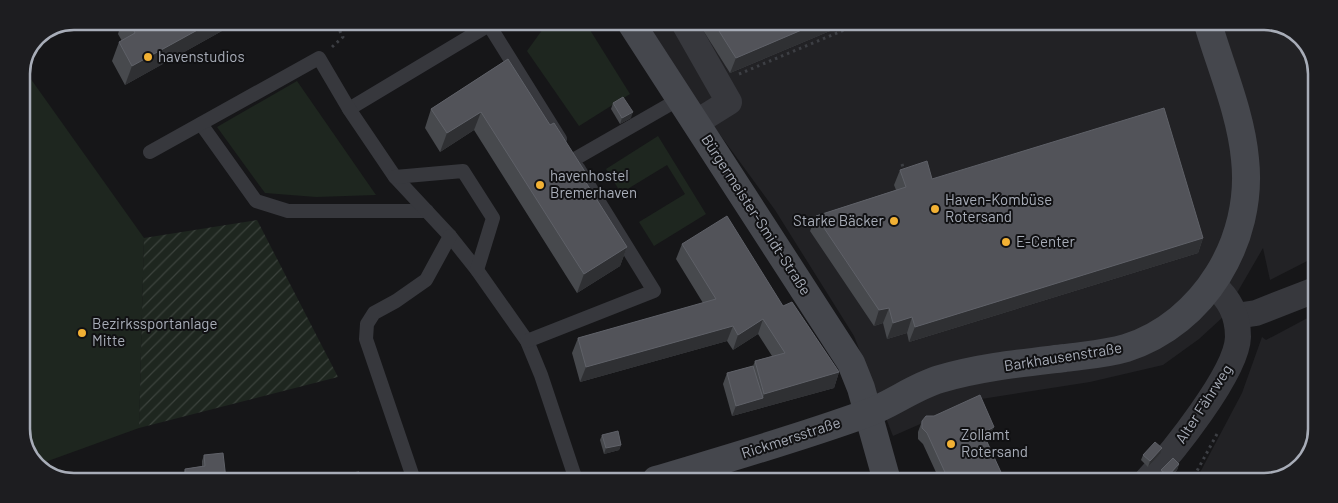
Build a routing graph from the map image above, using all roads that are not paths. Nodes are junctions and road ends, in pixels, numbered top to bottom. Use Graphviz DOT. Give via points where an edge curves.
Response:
graph roads {
  1 [pos="482,30"];
  2 [pos="493,30"];
  3 [pos="637,30"];
  4 [pos="688,30"];
  5 [pos="1210,30"];
  6 [pos="681,98"];
  7 [pos="349,109"];
  8 [pos="697,122"];
  9 [pos="201,124"];
  10 [pos="150,152"];
  11 [pos="573,160"];
  12 [pos="395,177"];
  13 [pos="427,210"];
  14 [pos="450,236"];
  15 [pos="477,270"];
  16 [pos="1213,284"];
  17 [pos="1308,293"];
  18 [pos="1236,316"];
  19 [pos="527,341"];
  20 [pos="868,413"];
  21 [pos="412,473"];
  22 [pos="574,473"];
  23 [pos="679,473"];
  24 [pos="885,473"];
  25 [pos="1154,473"];
  1 -- 7 [label="lane"];
  2 -- 11 [label="lane"];
  3 -- 6 [label="main road, Bürgermeister-Smidt-Straße"];
  4 -- 8 [label="street" via="729,102"];
  5 -- 16 [label="main road, Barkhausenstraße" via="1239,129 1246,186 1235,241"];
  6 -- 8 [label="main road, Bürgermeister-Smidt-Straße"];
  6 -- 11 [label="lane"];
  7 -- 9 [label="lane" via="319,58"];
  7 -- 12 [label="lane"];
  8 -- 20 [label="main road, Bürgermeister-Smidt-Straße" via="851,363"];
  9 -- 10 [label="lane"];
  9 -- 13 [label="lane" via="256,201 288,211"];
  11 -- 19 [label="lane" via="654,291"];
  12 -- 13 [label="lane"];
  12 -- 15 [label="lane" via="462,171 493,218"];
  13 -- 14 [label="lane"];
  14 -- 15 [label="lane"];
  14 -- 21 [label="lane" via="426,280 374,313 367,324 366,338"];
  15 -- 19 [label="lane"];
  16 -- 18 [label="street, Alter Fährweg" via="1227,297"];
  16 -- 20 [label="main road, Barkhausenstraße" via="1188,312 1169,326 1127,347 1105,353 981,369 938,379"];
  17 -- 18 [label="street" via="1256,313"];
  18 -- 25 [label="street, Alter Fährweg" via="1238,339 1232,360 1216,389"];
  19 -- 22 [label="lane"];
  20 -- 23 [label="main road, Rickmersstraße"];
  20 -- 24 [label="main road, Bürgermeister-Smidt-Straße"];
}
